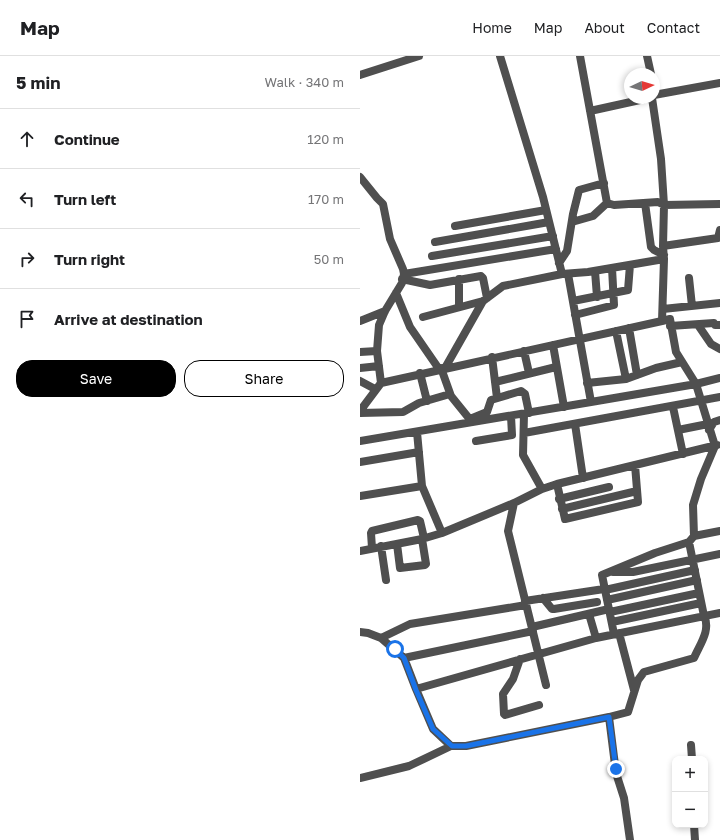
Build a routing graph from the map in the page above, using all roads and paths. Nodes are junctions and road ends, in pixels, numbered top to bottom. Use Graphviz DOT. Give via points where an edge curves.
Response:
graph roads {
  1 [pos="419,56"];
  2 [pos="500,56"];
  3 [pos="580,56"];
  4 [pos="647,56"];
  5 [pos="407,57"];
  6 [pos="650,68"];
  7 [pos="360,75"];
  8 [pos="720,83"];
  9 [pos="660,93"];
  10 [pos="624,102"];
  11 [pos="654,104"];
  12 [pos="590,111"];
  13 [pos="360,177"];
  14 [pos="604,183"];
  15 [pos="608,203"];
  16 [pos="645,203"];
  17 [pos="720,204"];
  18 [pos="664,205"];
  19 [pos="546,210"];
  20 [pos="549,222"];
  21 [pos="572,222"];
  22 [pos="455,226"];
  23 [pos="720,230"];
  24 [pos="553,236"];
  25 [pos="435,242"];
  26 [pos="663,246"];
  27 [pos="556,249"];
  28 [pos="432,256"];
  29 [pos="664,257"];
  30 [pos="559,263"];
  31 [pos="630,264"];
  32 [pos="612,268"];
  33 [pos="595,271"];
  34 [pos="565,274"];
  35 [pos="403,277"];
  36 [pos="689,278"];
  37 [pos="459,279"];
  38 [pos="396,293"];
  39 [pos="613,294"];
  40 [pos="598,296"];
  41 [pos="485,299"];
  42 [pos="573,301"];
  43 [pos="720,303"];
  44 [pos="692,306"];
  45 [pos="459,307"];
  46 [pos="663,309"];
  47 [pos="385,311"];
  48 [pos="575,315"];
  49 [pos="423,317"];
  50 [pos="360,321"];
  51 [pos="662,321"];
  52 [pos="698,325"];
  53 [pos="720,325"];
  54 [pos="670,326"];
  55 [pos="629,328"];
  56 [pos="616,331"];
  57 [pos="580,338"];
  58 [pos="720,343"];
  59 [pos="711,344"];
  60 [pos="552,345"];
  61 [pos="720,349"];
  62 [pos="376,351"];
  63 [pos="524,351"];
  64 [pos="360,352"];
  65 [pos="492,357"];
  66 [pos="682,362"];
  67 [pos="379,366"];
  68 [pos="556,367"];
  69 [pos="360,368"];
  70 [pos="442,368"];
  71 [pos="420,373"];
  72 [pos="529,373"];
  73 [pos="637,375"];
  74 [pos="720,378"];
  75 [pos="626,379"];
  76 [pos="360,381"];
  77 [pos="495,382"];
  78 [pos="588,383"];
  79 [pos="696,384"];
  80 [pos="378,386"];
  81 [pos="450,394"];
  82 [pos="497,398"];
  83 [pos="720,398"];
  84 [pos="426,401"];
  85 [pos="702,401"];
  86 [pos="591,402"];
  87 [pos="564,407"];
  88 [pos="673,407"];
  89 [pos="360,412"];
  90 [pos="527,413"];
  91 [pos="511,416"];
  92 [pos="720,420"];
  93 [pos="471,421"];
  94 [pos="575,424"];
  95 [pos="709,427"];
  96 [pos="678,430"];
  97 [pos="416,432"];
  98 [pos="524,433"];
  99 [pos="360,441"];
  100 [pos="476,441"];
  101 [pos="717,445"];
  102 [pos="418,452"];
  103 [pos="682,454"];
  104 [pos="360,462"];
  105 [pos="635,465"];
  106 [pos="606,472"];
  107 [pos="583,478"];
  108 [pos="556,484"];
  109 [pos="422,486"];
  110 [pos="609,487"];
  111 [pos="542,489"];
  112 [pos="637,491"];
  113 [pos="360,496"];
  114 [pos="611,497"];
  115 [pos="560,499"];
  116 [pos="514,503"];
  117 [pos="614,508"];
  118 [pos="562,509"];
  119 [pos="720,531"];
  120 [pos="442,532"];
  121 [pos="423,538"];
  122 [pos="692,539"];
  123 [pos="397,544"];
  124 [pos="381,546"];
  125 [pos="372,548"];
  126 [pos="360,551"];
  127 [pos="720,554"];
  128 [pos="693,560"];
  129 [pos="695,570"];
  130 [pos="608,572"];
  131 [pos="663,577"];
  132 [pos="386,580"];
  133 [pos="697,580"];
  134 [pos="665,587"];
  135 [pos="605,589"];
  136 [pos="699,592"];
  137 [pos="543,598"];
  138 [pos="607,600"];
  139 [pos="597,602"];
  140 [pos="526,603"];
  141 [pos="701,603"];
  142 [pos="609,611"];
  143 [pos="720,613"];
  144 [pos="589,614"];
  145 [pos="704,616"];
  146 [pos="612,622"];
  147 [pos="532,629"];
  148 [pos="360,632"];
  149 [pos="617,634"];
  150 [pos="381,638"];
  151 [pos="596,638"];
  152 [pos="539,654"];
  153 [pos="404,658"];
  154 [pos="520,659"];
  155 [pos="546,685"];
  156 [pos="416,690"];
  157 [pos="635,692"];
  158 [pos="539,705"];
  159 [pos="609,717"];
  160 [pos="691,745"];
  161 [pos="452,746"];
  162 [pos="692,756"];
  163 [pos="360,778"];
  164 [pos="694,828"];
  165 [pos="630,840"];
  166 [pos="695,840"];
  1 -- 5 [label="street"];
  2 -- 19 [label="street"];
  3 -- 12 [label="street"];
  4 -- 6 [label="street"];
  5 -- 7 [label="street"];
  8 -- 9 [label="street"];
  10 -- 12 [label="street"];
  11 -- 18 [label="street"];
  12 -- 14 [label="street"];
  13 -- 35 [label="street" via="383,204 390,239 403,269"];
  14 -- 15 [label="street"];
  14 -- 21 [label="street" via="579,190"];
  15 -- 16 [label="street"];
  15 -- 21 [label="street" via="593,216"];
  16 -- 18 [label="street" via="658,202"];
  16 -- 29 [label="street" via="651,247"];
  17 -- 18 [label="street"];
  18 -- 26 [label="street"];
  19 -- 20 [label="street"];
  19 -- 22 [label="street"];
  20 -- 24 [label="street"];
  20 -- 25 [label="street"];
  21 -- 30 [label="street" via="567,251"];
  23 -- 26 [label="street" via="718,238"];
  24 -- 27 [label="street"];
  24 -- 28 [label="street"];
  26 -- 29 [label="street"];
  27 -- 30 [label="street"];
  27 -- 35 [label="street"];
  29 -- 31 [label="street"];
  29 -- 46 [label="street"];
  30 -- 34 [label="street"];
  31 -- 32 [label="street"];
  31 -- 39 [label="street" via="629,290"];
  32 -- 33 [label="street"];
  32 -- 39 [label="street"];
  33 -- 34 [label="street"];
  33 -- 40 [label="street"];
  34 -- 41 [label="street" via="503,286"];
  34 -- 42 [label="street"];
  35 -- 37 [label="street" via="428,285"];
  35 -- 38 [label="street"];
  36 -- 44 [label="street"];
  37 -- 41 [label="street" via="482,277"];
  37 -- 45 [label="street"];
  38 -- 47 [label="street"];
  38 -- 70 [label="street" via="410,327"];
  39 -- 40 [label="street"];
  39 -- 48 [label="street" via="613,306"];
  40 -- 42 [label="street"];
  41 -- 45 [label="street"];
  41 -- 70 [label="street"];
  42 -- 48 [label="street"];
  43 -- 44 [label="street"];
  44 -- 46 [label="street"];
  45 -- 49 [label="street"];
  46 -- 51 [label="street"];
  47 -- 50 [label="street"];
  47 -- 62 [label="street" via="379,325"];
  48 -- 57 [label="street"];
  51 -- 54 [label="street" via="670,319"];
  51 -- 55 [label="street"];
  52 -- 53 [label="street"];
  52 -- 54 [label="street"];
  52 -- 59 [label="street"];
  54 -- 66 [label="street" via="676,352"];
  55 -- 56 [label="street"];
  55 -- 73 [label="street"];
  56 -- 57 [label="street"];
  56 -- 75 [label="street"];
  57 -- 60 [label="street"];
  57 -- 78 [label="street"];
  58 -- 59 [label="street"];
  59 -- 61 [label="street"];
  60 -- 63 [label="street"];
  60 -- 68 [label="street"];
  62 -- 64 [label="street"];
  62 -- 67 [label="street"];
  63 -- 65 [label="street"];
  63 -- 72 [label="street"];
  65 -- 70 [label="street"];
  65 -- 77 [label="street"];
  66 -- 73 [label="street"];
  66 -- 79 [label="street"];
  67 -- 69 [label="street"];
  67 -- 80 [label="street"];
  68 -- 72 [label="street"];
  68 -- 87 [label="street"];
  70 -- 71 [label="street"];
  70 -- 81 [label="street"];
  71 -- 80 [label="street"];
  71 -- 84 [label="street"];
  72 -- 77 [label="street"];
  73 -- 75 [label="street"];
  74 -- 79 [label="street"];
  75 -- 78 [label="street"];
  76 -- 80 [label="street"];
  77 -- 82 [label="street"];
  78 -- 86 [label="street"];
  79 -- 85 [label="street"];
  79 -- 86 [label="street"];
  80 -- 89 [label="street"];
  81 -- 84 [label="street"];
  81 -- 93 [label="street"];
  82 -- 90 [label="street" via="523,392 526,394"];
  82 -- 93 [label="street" via="491,401 488,412"];
  83 -- 85 [label="street"];
  84 -- 89 [label="street" via="417,403 403,412"];
  85 -- 88 [label="street"];
  85 -- 95 [label="street"];
  86 -- 87 [label="street"];
  87 -- 90 [label="street"];
  88 -- 94 [label="street"];
  88 -- 96 [label="street"];
  90 -- 91 [label="street"];
  90 -- 98 [label="street"];
  91 -- 93 [label="street"];
  91 -- 100 [label="street" via="512,435"];
  92 -- 95 [label="street"];
  93 -- 97 [label="street"];
  94 -- 98 [label="street"];
  94 -- 107 [label="street"];
  95 -- 96 [label="street"];
  95 -- 101 [label="street"];
  96 -- 103 [label="street"];
  97 -- 99 [label="street"];
  97 -- 102 [label="street"];
  98 -- 111 [label="street" via="523,455"];
  101 -- 103 [label="street"];
  101 -- 122 [label="street" via="701,479 693,505"];
  102 -- 104 [label="street"];
  102 -- 109 [label="street"];
  103 -- 105 [label="street"];
  105 -- 106 [label="street"];
  105 -- 112 [label="street"];
  106 -- 107 [label="street"];
  106 -- 110 [label="street"];
  107 -- 108 [label="street"];
  108 -- 111 [label="street"];
  108 -- 115 [label="street"];
  109 -- 113 [label="street"];
  109 -- 120 [label="street"];
  110 -- 114 [label="street"];
  110 -- 115 [label="street"];
  111 -- 116 [label="street"];
  112 -- 114 [label="street"];
  112 -- 117 [label="street" via="638,502"];
  114 -- 117 [label="street"];
  114 -- 118 [label="street"];
  115 -- 118 [label="street"];
  116 -- 120 [label="street"];
  116 -- 140 [label="street" via="508,531"];
  117 -- 118 [label="street" via="565,519"];
  119 -- 122 [label="street"];
  120 -- 121 [label="street"];
  121 -- 123 [label="street"];
  121 -- 123 [label="street" via="425,565 401,568"];
  121 -- 125 [label="street" via="418,520 372,531"];
  122 -- 128 [label="street"];
  122 -- 130 [label="street"];
  123 -- 124 [label="street"];
  124 -- 125 [label="street"];
  124 -- 132 [label="street"];
  125 -- 126 [label="street"];
  127 -- 128 [label="street"];
  128 -- 129 [label="street"];
  128 -- 130 [label="street" via="632,572"];
  129 -- 131 [label="street"];
  129 -- 133 [label="street"];
  130 -- 135 [label="street" via="602,576"];
  131 -- 134 [label="street"];
  131 -- 135 [label="street"];
  133 -- 134 [label="street"];
  133 -- 136 [label="street"];
  134 -- 138 [label="street"];
  135 -- 137 [label="street"];
  135 -- 138 [label="street"];
  136 -- 141 [label="street"];
  136 -- 142 [label="street"];
  137 -- 139 [label="street" via="554,609"];
  137 -- 140 [label="street"];
  138 -- 142 [label="street"];
  140 -- 147 [label="street"];
  140 -- 150 [label="street" via="410,624"];
  141 -- 145 [label="street"];
  141 -- 146 [label="street"];
  142 -- 144 [label="street"];
  142 -- 146 [label="street"];
  143 -- 145 [label="street"];
  144 -- 147 [label="street"];
  144 -- 151 [label="street"];
  145 -- 149 [label="street"];
  145 -- 157 [label="street" via="707,622 706,630 694,658 644,672 638,680"];
  146 -- 149 [label="street"];
  147 -- 152 [label="street"];
  147 -- 153 [label="street"];
  148 -- 150 [label="street"];
  149 -- 151 [label="street"];
  149 -- 157 [label="street"];
  150 -- 153 [label="street"];
  151 -- 152 [label="street"];
  152 -- 154 [label="street"];
  152 -- 155 [label="street"];
  153 -- 156 [label="street"];
  154 -- 156 [label="street"];
  154 -- 158 [label="street" via="503,694 504,714"];
  156 -- 161 [label="street" via="433,729"];
  157 -- 159 [label="street" via="628,712"];
  159 -- 161 [label="street" via="466,746"];
  159 -- 165 [label="street" via="616,773 624,798"];
  160 -- 162 [label="street"];
  161 -- 163 [label="street" via="409,766"];
  164 -- 166 [label="street"];
}
